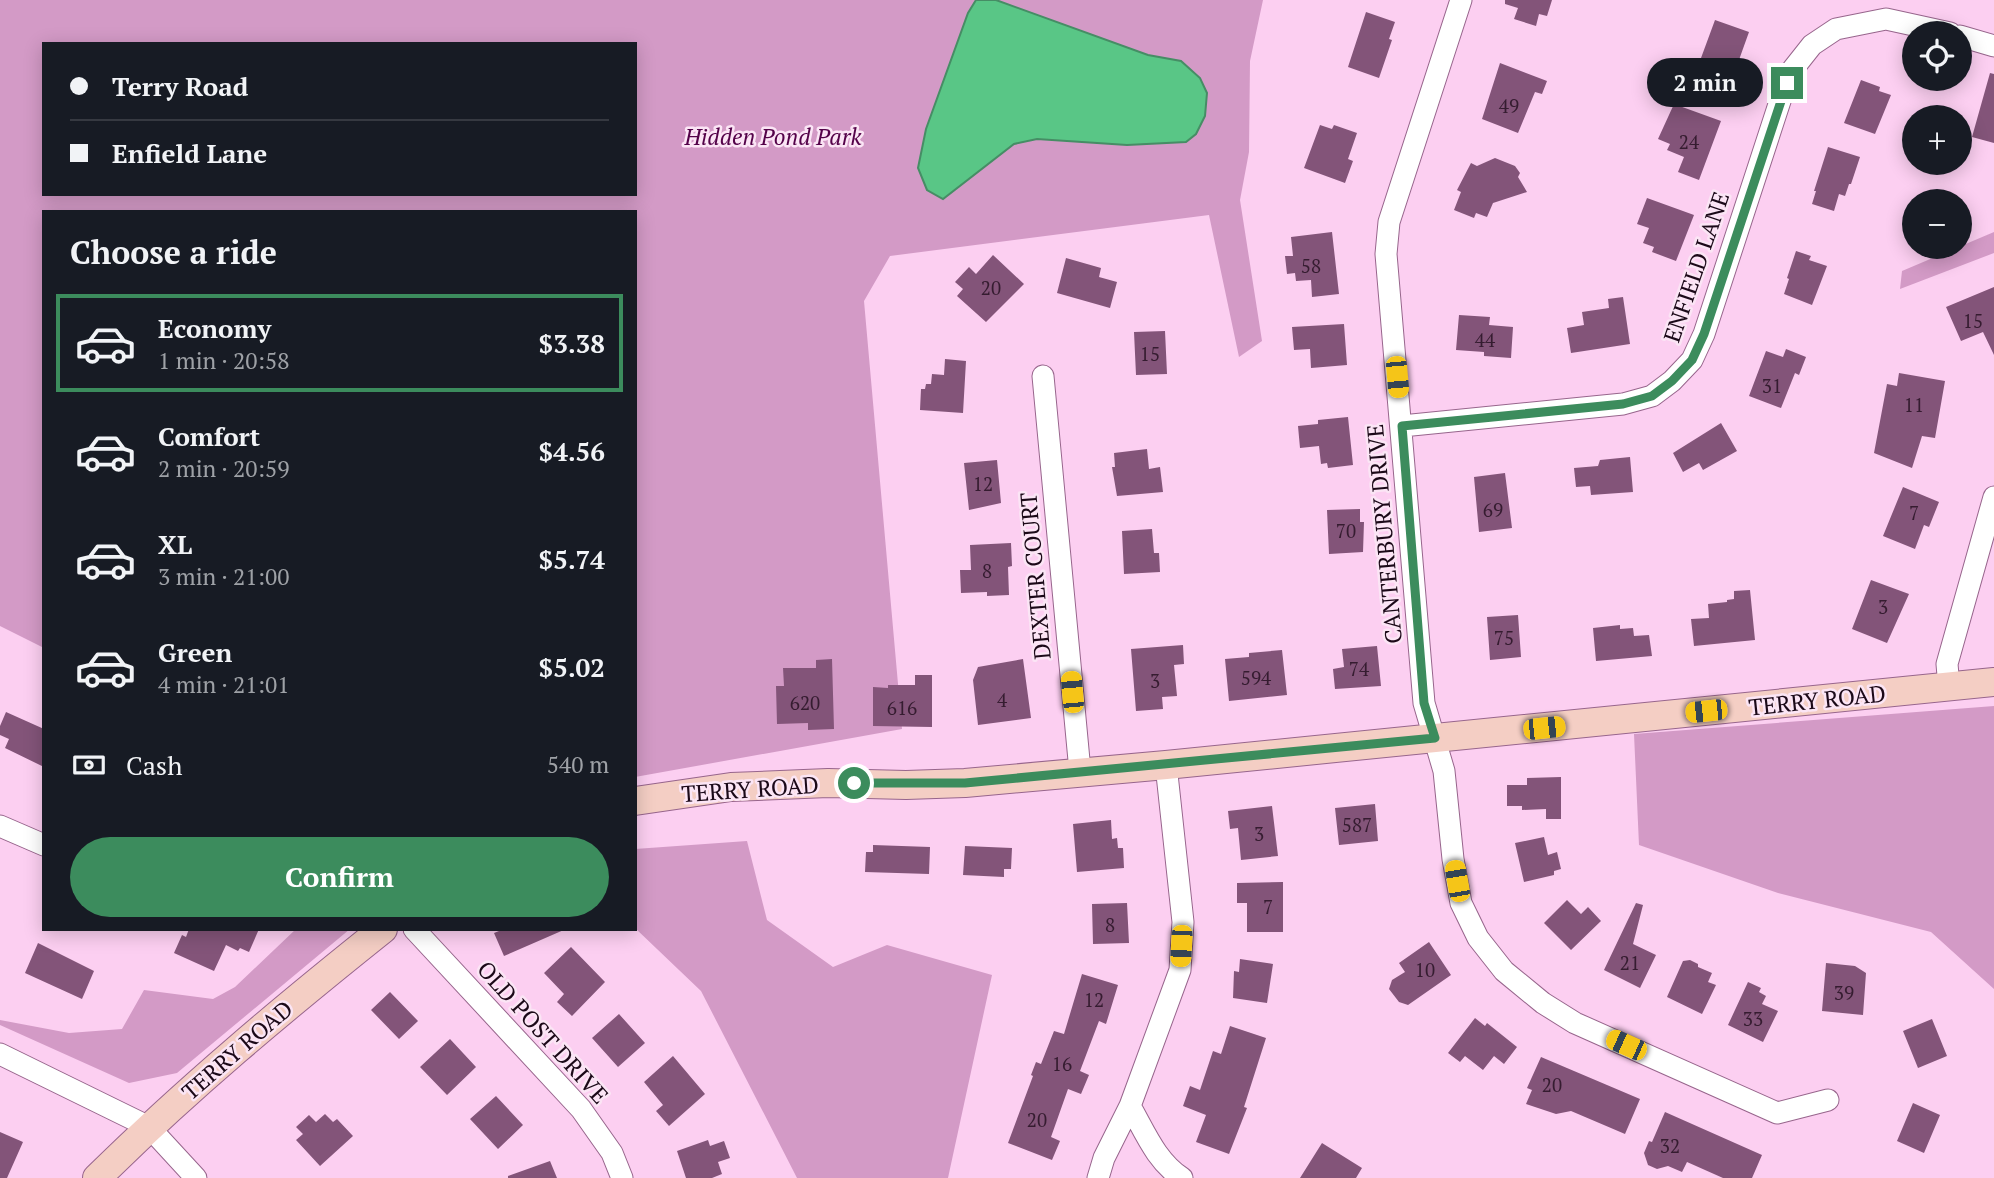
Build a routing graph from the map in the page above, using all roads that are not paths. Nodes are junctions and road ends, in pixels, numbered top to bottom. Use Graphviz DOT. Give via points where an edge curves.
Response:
graph roads {
  1 [pos="1461,0"];
  2 [pos="1902,22"];
  3 [pos="1972,40"];
  4 [pos="1994,46"];
  5 [pos="1043,376"];
  6 [pos="1402,426"];
  7 [pos="1994,497"];
  8 [pos="1994,682"];
  9 [pos="1950,687"];
  10 [pos="1435,738"];
  11 [pos="1166,765"];
  12 [pos="1080,771"];
  13 [pos="637,801"];
  14 [pos="0,826"];
  15 [pos="42,844"];
  16 [pos="380,931"];
  17 [pos="416,931"];
  18 [pos="0,1054"];
  19 [pos="1828,1100"];
  20 [pos="1130,1106"];
  21 [pos="149,1127"];
  22 [pos="97,1178"];
  23 [pos="196,1178"];
  24 [pos="622,1178"];
  25 [pos="1098,1178"];
  26 [pos="1182,1178"];
  1 -- 6 [label="street, CANTERBURY DRIVE" via="1389,222 1386,254"];
  2 -- 6 [label="street, ENFIELD LANE" via="1886,19 1836,29 1812,45 1793,69 1704,334 1692,360 1672,381 1652,396 1623,404"];
  3 -- 4 [label="street"];
  5 -- 12 [label="street, DEXTER COURT"];
  6 -- 10 [label="street, CANTERBURY DRIVE" via="1424,703"];
  7 -- 9 [label="street" via="1947,664"];
  8 -- 9 [label="street, TERRY ROAD"];
  9 -- 10 [label="street, TERRY ROAD"];
  10 -- 11 [label="street, TERRY ROAD"];
  10 -- 19 [label="street, CANTERBURY DRIVE" via="1444,771 1461,903 1478,938 1504,971 1575,1023 1777,1112"];
  11 -- 12 [label="street, TERRY ROAD"];
  11 -- 20 [label="street" via="1183,922 1180,970"];
  12 -- 13 [label="street, TERRY ROAD" via="965,783 731,788"];
  14 -- 15 [label="street"];
  16 -- 21 [label="street, TERRY ROAD" via="281,1010"];
  17 -- 24 [label="street, OLD POST DRIVE" via="581,1109 612,1153"];
  18 -- 21 [label="street"];
  20 -- 25 [label="street"];
  20 -- 26 [label="street" via="1157,1156"];
  21 -- 22 [label="street, TERRY ROAD"];
  21 -- 23 [label="street"];
}
